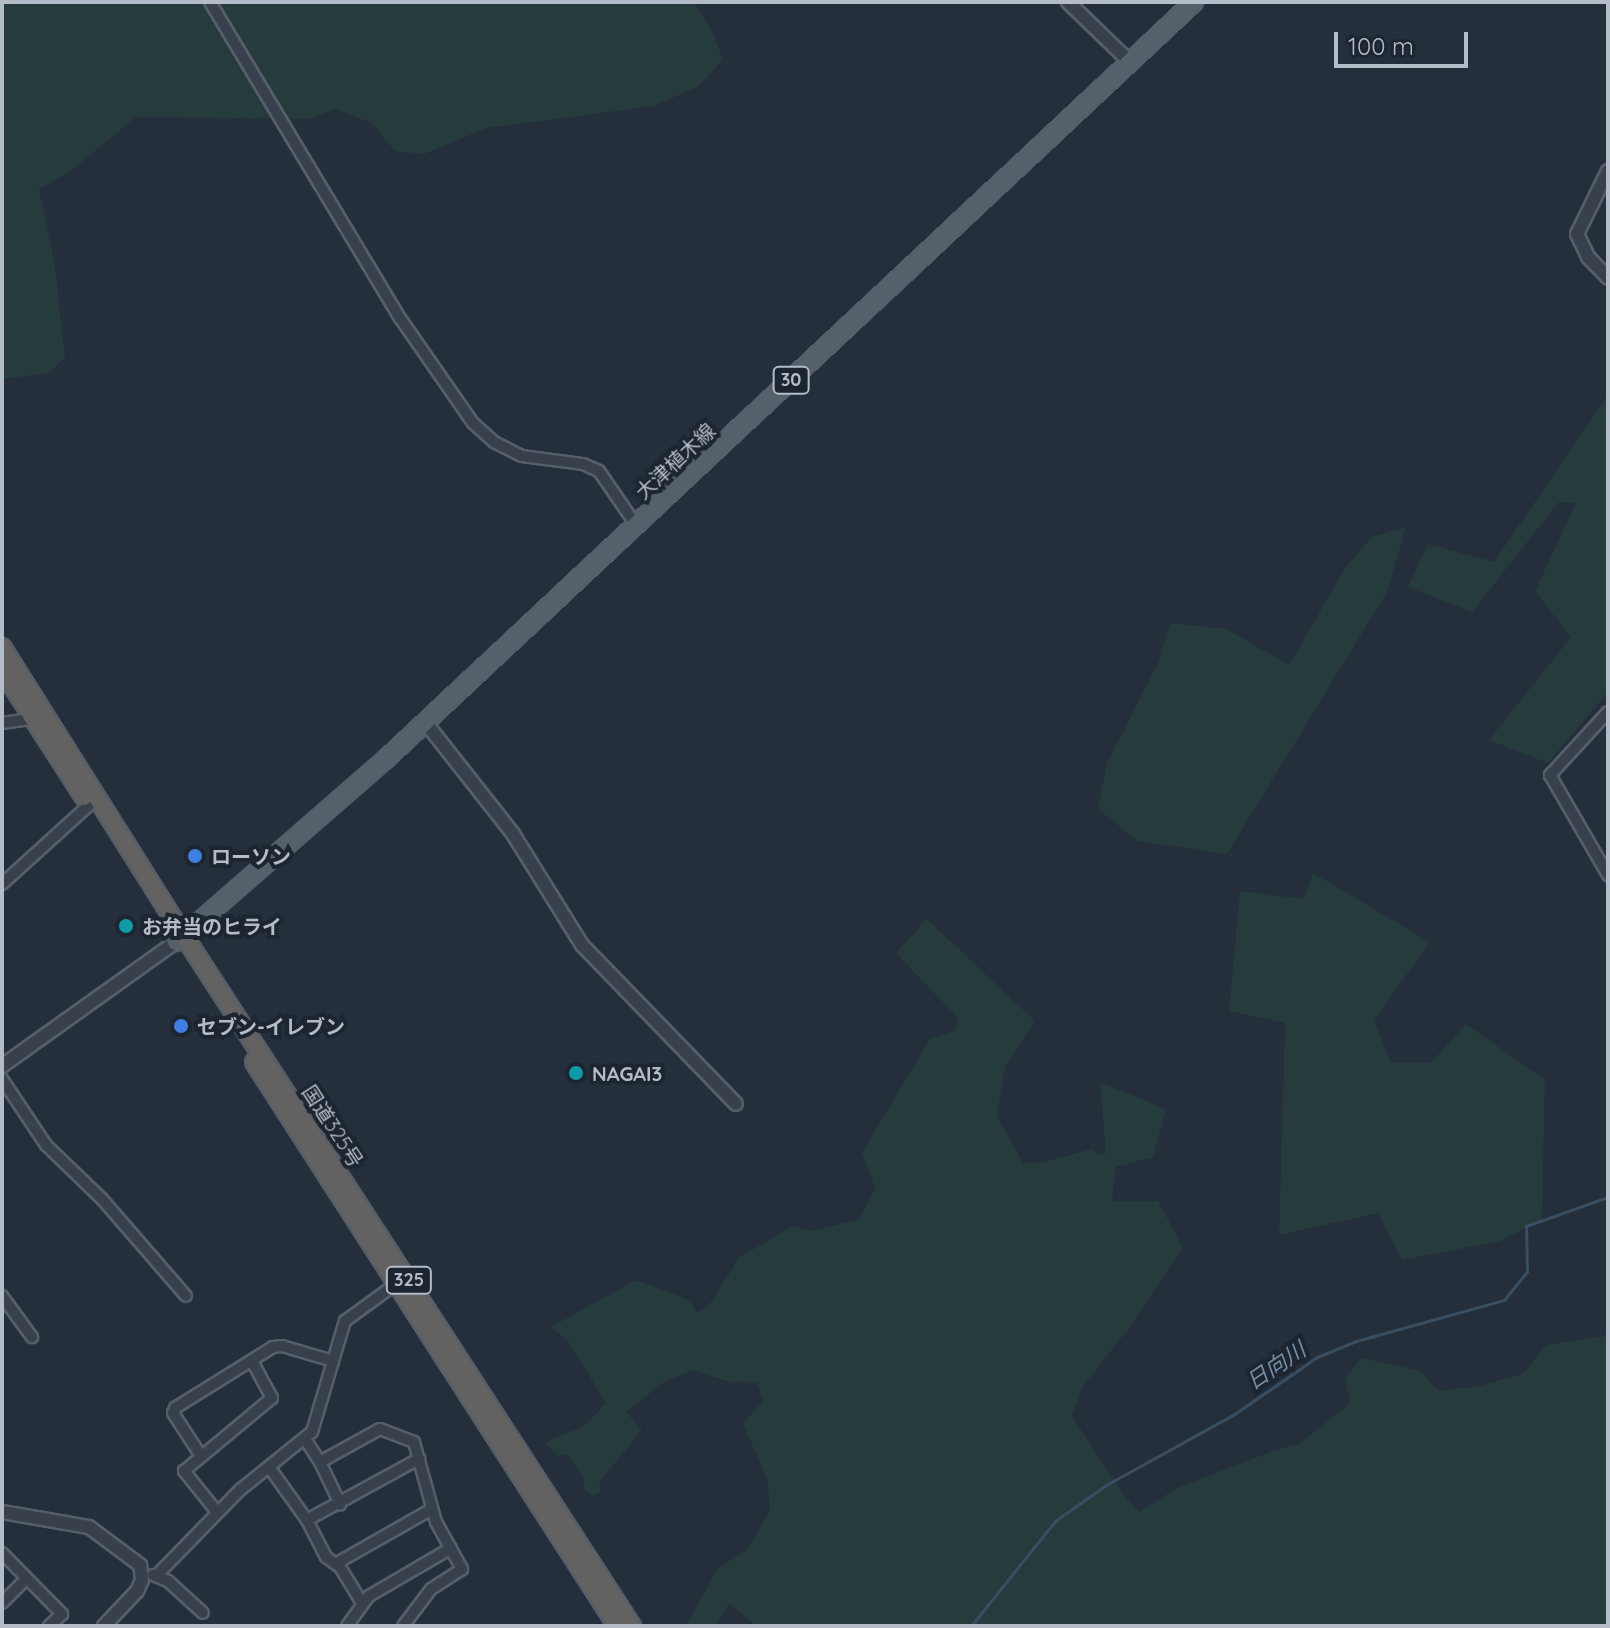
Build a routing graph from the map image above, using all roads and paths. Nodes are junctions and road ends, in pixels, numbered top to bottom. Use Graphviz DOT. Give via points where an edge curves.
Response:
graph roads {
  1 [pos="210,2"];
  2 [pos="1068,2"];
  3 [pos="1194,2"];
  4 [pos="1130,62"];
  5 [pos="1608,171"];
  6 [pos="1608,278"];
  7 [pos="636,525"];
  8 [pos="2,647"];
  9 [pos="2,670"];
  10 [pos="1608,712"];
  11 [pos="39,716"];
  12 [pos="425,722"];
  13 [pos="2,723"];
  14 [pos="93,802"];
  15 [pos="1608,875"];
  16 [pos="2,884"];
  17 [pos="180,939"];
  18 [pos="2,1066"];
  19 [pos="2,1079"];
  20 [pos="736,1104"];
  21 [pos="402,1280"];
  22 [pos="2,1296"];
  23 [pos="186,1296"];
  24 [pos="32,1337"];
  25 [pos="252,1361"];
  26 [pos="333,1361"];
  27 [pos="305,1439"];
  28 [pos="201,1456"];
  29 [pos="419,1459"];
  30 [pos="320,1462"];
  31 [pos="269,1467"];
  32 [pos="340,1504"];
  33 [pos="432,1509"];
  34 [pos="2,1512"];
  35 [pos="217,1512"];
  36 [pos="307,1520"];
  37 [pos="451,1548"];
  38 [pos="2,1553"];
  39 [pos="337,1563"];
  40 [pos="143,1574"];
  41 [pos="157,1575"];
  42 [pos="27,1578"];
  43 [pos="2,1603"];
  44 [pos="362,1603"];
  45 [pos="203,1613"];
  46 [pos="49,1626"];
  47 [pos="104,1626"];
  48 [pos="347,1626"];
  49 [pos="403,1626"];
  50 [pos="617,1626"];
  51 [pos="632,1626"];
  1 -- 7 [label="street" via="408,331 473,423 494,442 522,456 599,471"];
  2 -- 4 [label="street"];
  3 -- 4 [label="main road, 大津植木線 / 30"];
  4 -- 7 [label="main road, 大津植木線 / 30"];
  5 -- 6 [label="street" via="1577,234 1588,257"];
  7 -- 12 [label="main road, 大津植木線 / 30"];
  8 -- 11 [label="highway, 国道325号 / 325"];
  9 -- 11 [label="highway, 国道325号 / 325"];
  10 -- 15 [label="street" via="1550,775"];
  11 -- 13 [label="street"];
  11 -- 14 [label="highway, 国道325号 / 325"];
  12 -- 17 [label="main road, 大津植木線 / 30"];
  12 -- 20 [label="street" via="513,834 582,945"];
  14 -- 16 [label="street"];
  14 -- 17 [label="highway, 国道325号 / 325"];
  17 -- 18 [label="street"];
  17 -- 21 [label="highway, 国道325号 / 325"];
  19 -- 23 [label="street" via="46,1145 102,1199"];
  21 -- 26 [label="street" via="345,1321"];
  21 -- 50 [label="highway, 国道325号 / 325"];
  21 -- 51 [label="highway, 国道325号 / 325"];
  22 -- 24 [label="street"];
  25 -- 26 [label="street" via="278,1346"];
  25 -- 28 [label="street" via="272,1398"];
  25 -- 28 [label="street" via="173,1410"];
  26 -- 27 [label="street" via="316,1424"];
  27 -- 30 [label="street"];
  27 -- 31 [label="street"];
  28 -- 35 [label="street" via="185,1473"];
  29 -- 30 [label="street" via="413,1440 380,1429"];
  29 -- 32 [label="street"];
  29 -- 33 [label="street"];
  30 -- 32 [label="street"];
  31 -- 35 [label="street"];
  31 -- 36 [label="street"];
  32 -- 36 [label="street"];
  33 -- 37 [label="street"];
  33 -- 39 [label="street"];
  34 -- 40 [label="street" via="89,1527 140,1565"];
  35 -- 41 [label="street"];
  36 -- 39 [label="street" via="326,1557"];
  37 -- 44 [label="street"];
  37 -- 49 [label="street" via="462,1571 431,1589"];
  38 -- 42 [label="street"];
  39 -- 44 [label="street"];
  40 -- 41 [label="street"];
  40 -- 47 [label="street" via="137,1591"];
  41 -- 45 [label="street"];
  42 -- 43 [label="street"];
  42 -- 46 [label="street" via="62,1614"];
  44 -- 48 [label="street"];
}
